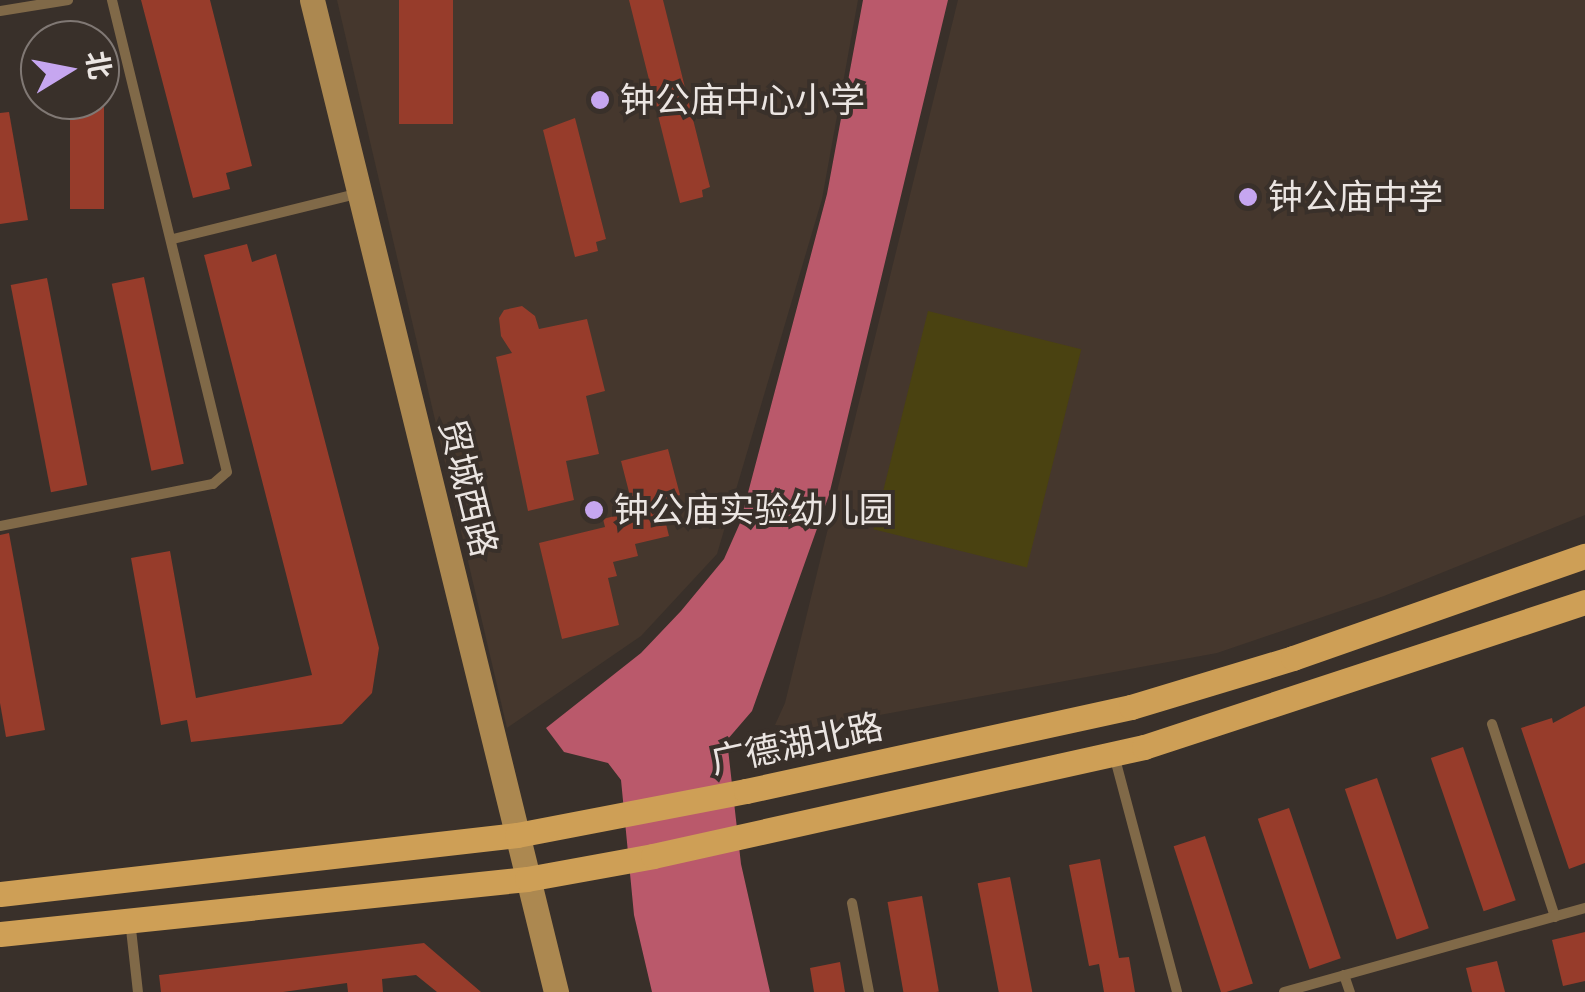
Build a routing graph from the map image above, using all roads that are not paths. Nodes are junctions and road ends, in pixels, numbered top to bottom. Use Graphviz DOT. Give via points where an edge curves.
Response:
graph roads {
  1 [pos="68,0"];
  2 [pos="112,0"];
  3 [pos="312,0"];
  4 [pos="0,11"];
  5 [pos="360,193"];
  6 [pos="172,238"];
  7 [pos="0,526"];
  8 [pos="1585,556"];
  9 [pos="1585,602"];
  10 [pos="1492,724"];
  11 [pos="1114,754"];
  12 [pos="518,836"];
  13 [pos="527,879"];
  14 [pos="0,894"];
  15 [pos="852,904"];
  16 [pos="1585,908"];
  17 [pos="1555,917"];
  18 [pos="130,919"];
  19 [pos="0,934"];
  20 [pos="1344,975"];
  21 [pos="138,992"];
  22 [pos="556,992"];
  23 [pos="869,992"];
  24 [pos="1177,992"];
  25 [pos="1284,992"];
  26 [pos="1350,992"];
  1 -- 4 [label="lane"];
  2 -- 6 [label="lane"];
  3 -- 5 [label="main road, 贸城西路"];
  5 -- 6 [label="lane"];
  5 -- 12 [label="main road, 贸城西路"];
  6 -- 7 [label="lane" via="226,459 224,480"];
  8 -- 12 [label="main road, 广德湖北路" via="1131,707"];
  9 -- 11 [label="main road" via="1268,710"];
  10 -- 17 [label="lane"];
  11 -- 13 [label="main road"];
  11 -- 24 [label="lane"];
  12 -- 13 [label="main road, 贸城西路"];
  12 -- 14 [label="main road, 广德湖北路"];
  13 -- 18 [label="main road"];
  13 -- 22 [label="main road, 贸城西路"];
  15 -- 23 [label="lane"];
  16 -- 17 [label="lane"];
  17 -- 20 [label="lane"];
  18 -- 19 [label="main road"];
  18 -- 21 [label="lane"];
  20 -- 25 [label="lane"];
  20 -- 26 [label="lane"];
}
